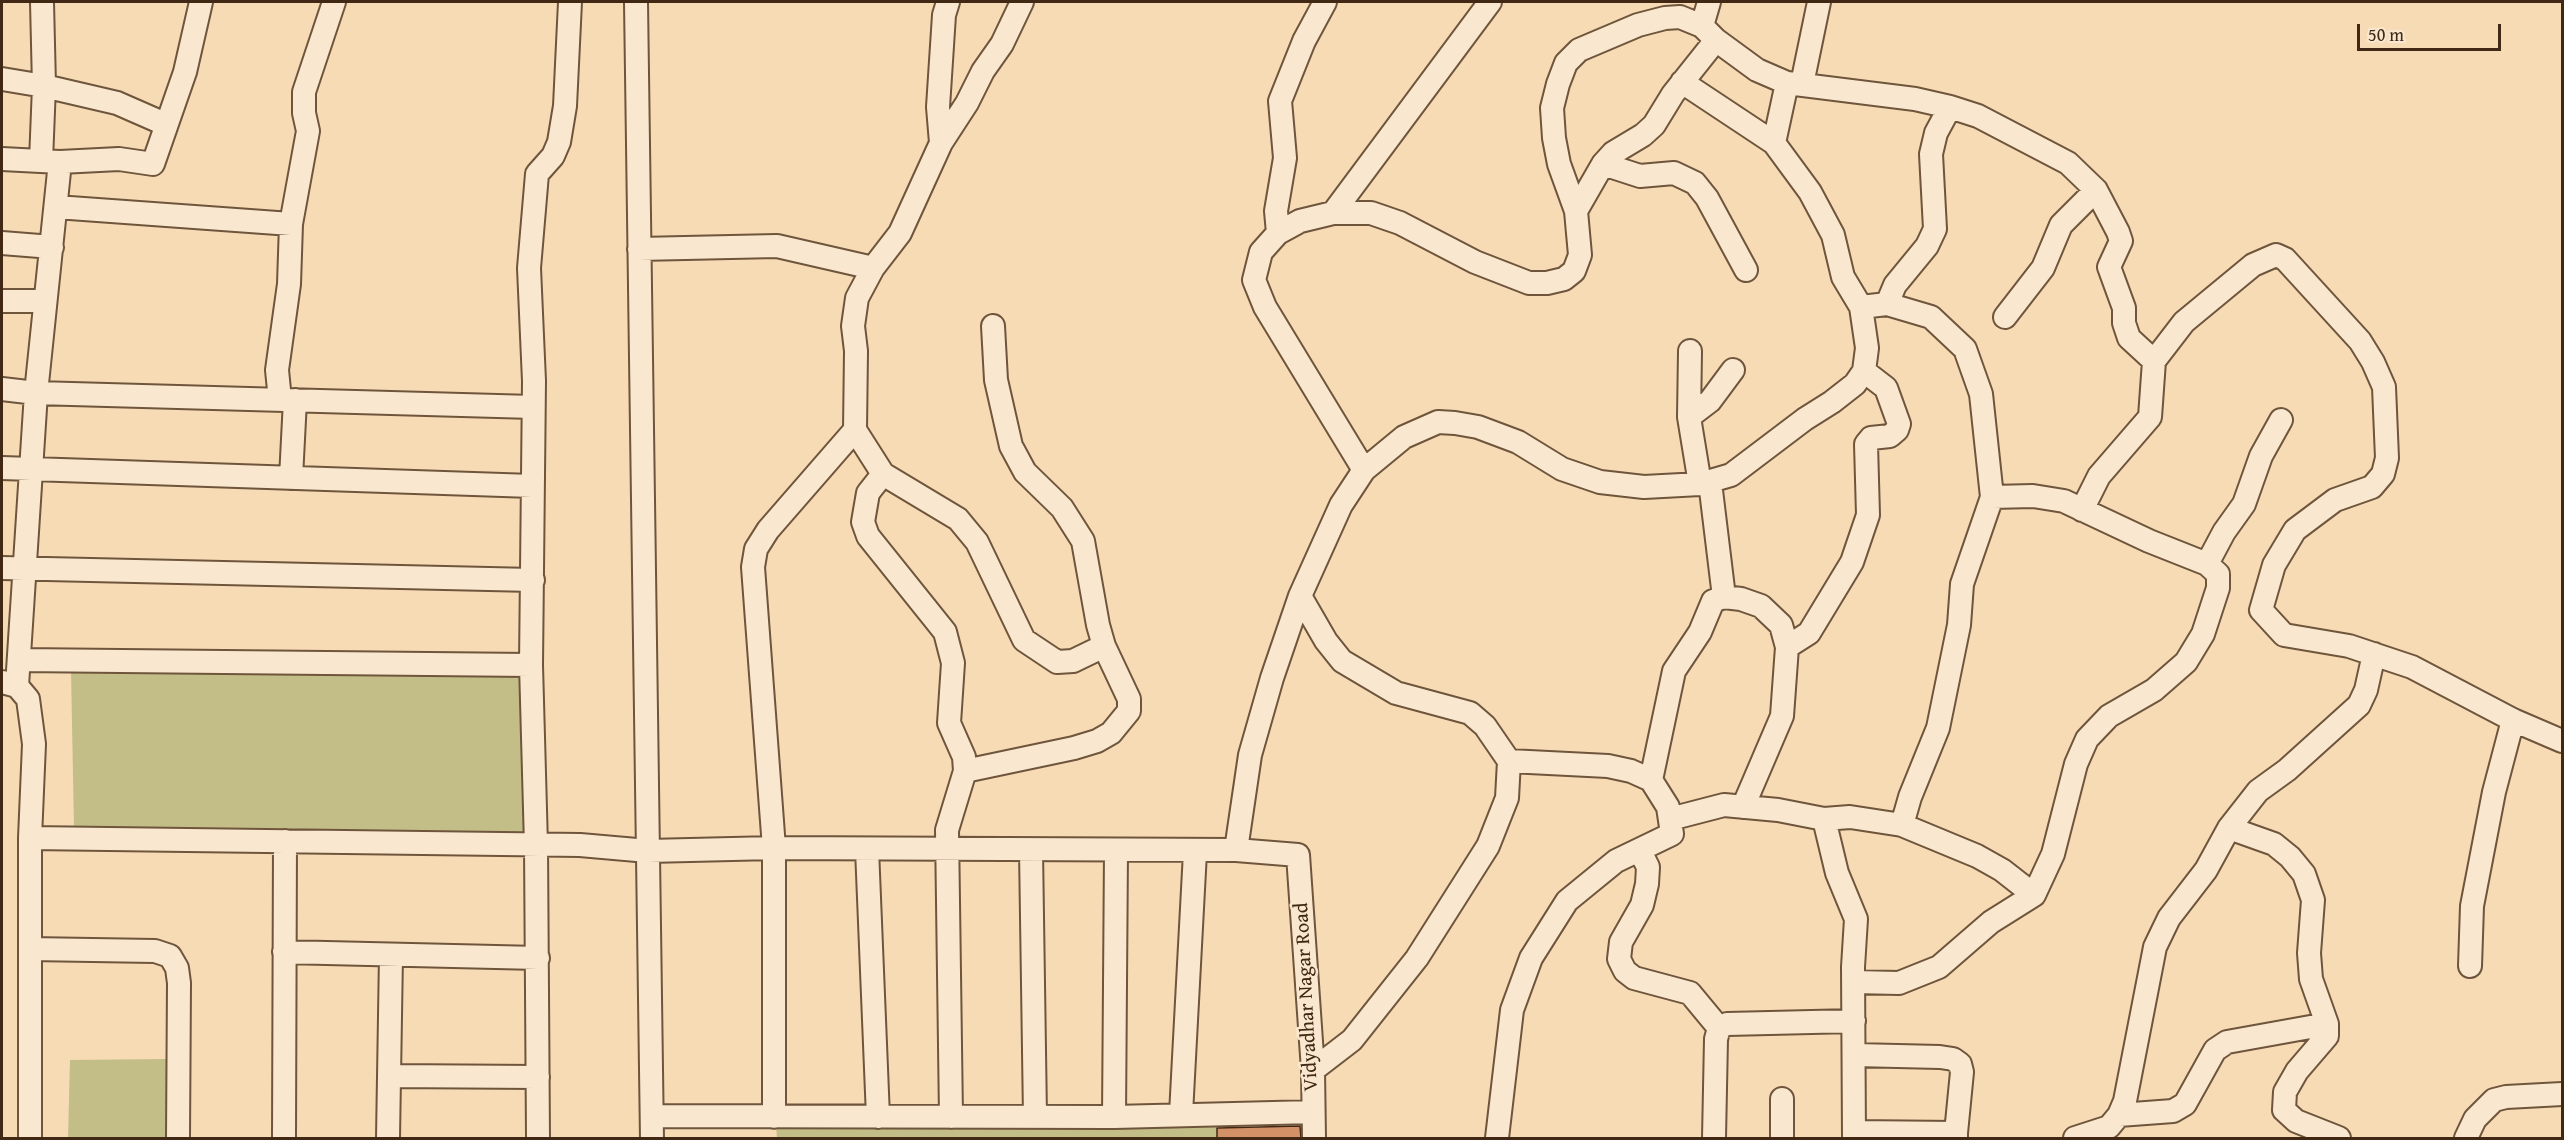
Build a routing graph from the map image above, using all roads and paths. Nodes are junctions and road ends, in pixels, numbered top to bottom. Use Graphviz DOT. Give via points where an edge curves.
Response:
graph roads {
  1 [pos="42,2"];
  2 [pos="201,2"];
  3 [pos="334,2"];
  4 [pos="570,2"];
  5 [pos="636,2"];
  6 [pos="948,2"];
  7 [pos="1022,2"];
  8 [pos="1490,2"];
  9 [pos="1709,2"];
  10 [pos="1819,2"];
  11 [pos="1318,4"];
  12 [pos="1709,33"];
  13 [pos="2,79"];
  14 [pos="1682,82"];
  15 [pos="1795,84"];
  16 [pos="44,86"];
  17 [pos="1950,107"];
  18 [pos="165,124"];
  19 [pos="940,143"];
  20 [pos="1774,143"];
  21 [pos="2,159"];
  22 [pos="50,161"];
  23 [pos="1603,164"];
  24 [pos="2096,190"];
  25 [pos="56,207"];
  26 [pos="1576,211"];
  27 [pos="1333,213"];
  28 [pos="291,224"];
  29 [pos="1278,233"];
  30 [pos="2,243"];
  31 [pos="52,247"];
  32 [pos="639,249"];
  33 [pos="873,268"];
  34 [pos="1746,270"];
  35 [pos="2,301"];
  36 [pos="44,301"];
  37 [pos="1887,304"];
  38 [pos="1861,307"];
  39 [pos="2005,317"];
  40 [pos="993,326"];
  41 [pos="1690,351"];
  42 [pos="2154,361"];
  43 [pos="1733,370"];
  44 [pos="1864,371"];
  45 [pos="2,389"];
  46 [pos="36,393"];
  47 [pos="287,400"];
  48 [pos="533,407"];
  49 [pos="1689,417"];
  50 [pos="2282,420"];
  51 [pos="855,430"];
  52 [pos="2,468"];
  53 [pos="31,469"];
  54 [pos="1364,470"];
  55 [pos="883,474"];
  56 [pos="291,478"];
  57 [pos="1705,483"];
  58 [pos="532,486"];
  59 [pos="1992,497"];
  60 [pos="2082,510"];
  61 [pos="2207,564"];
  62 [pos="2,568"];
  63 [pos="24,569"];
  64 [pos="533,580"];
  65 [pos="1300,596"];
  66 [pos="1724,597"];
  67 [pos="1104,646"];
  68 [pos="1787,647"];
  69 [pos="2374,654"];
  70 [pos="19,660"];
  71 [pos="531,665"];
  72 [pos="9,684"];
  73 [pos="2513,720"];
  74 [pos="2562,741"];
  75 [pos="1509,761"];
  76 [pos="965,771"];
  77 [pos="1652,780"];
  78 [pos="1743,807"];
  79 [pos="1670,819"];
  80 [pos="1824,819"];
  81 [pos="1902,825"];
  82 [pos="2229,828"];
  83 [pos="30,838"];
  84 [pos="285,841"];
  85 [pos="537,844"];
  86 [pos="774,848"];
  87 [pos="867,849"];
  88 [pos="948,850"];
  89 [pos="1031,850"];
  90 [pos="1236,850"];
  91 [pos="648,851"];
  92 [pos="1116,851"];
  93 [pos="1640,851"];
  94 [pos="1195,852"];
  95 [pos="2034,895"];
  96 [pos="30,949"];
  97 [pos="284,952"];
  98 [pos="392,955"];
  99 [pos="537,958"];
  100 [pos="2470,966"];
  101 [pos="1854,982"];
  102 [pos="1854,1021"];
  103 [pos="2327,1024"];
  104 [pos="1719,1028"];
  105 [pos="1855,1055"];
  106 [pos="1313,1070"];
  107 [pos="389,1076"];
  108 [pos="538,1077"];
  109 [pos="2562,1094"];
  110 [pos="1782,1099"];
  111 [pos="1313,1112"];
  112 [pos="1181,1114"];
  113 [pos="2118,1115"];
  114 [pos="774,1117"];
  115 [pos="878,1117"];
  116 [pos="951,1117"];
  117 [pos="1035,1117"];
  118 [pos="1114,1117"];
  119 [pos="652,1127"];
  120 [pos="1854,1135"];
  121 [pos="1956,1136"];
  122 [pos="2084,1137"];
  123 [pos="30,1138"];
  124 [pos="178,1138"];
  125 [pos="284,1138"];
  126 [pos="388,1138"];
  127 [pos="538,1138"];
  128 [pos="1314,1138"];
  129 [pos="1497,1138"];
  130 [pos="1714,1138"];
  131 [pos="1782,1138"];
  132 [pos="2339,1138"];
  133 [pos="2466,1138"];
  1 -- 16 [label="street"];
  2 -- 18 [label="street" via="185,72"];
  3 -- 28 [label="street" via="304,92 308,131"];
  4 -- 48 [label="street" via="565,106 559,142 537,174 535,188 529,268"];
  5 -- 32 [label="street"];
  6 -- 19 [label="street" via="938,107"];
  7 -- 19 [label="street" via="1002,44"];
  8 -- 27 [label="street"];
  9 -- 12 [label="street"];
  10 -- 15 [label="street"];
  11 -- 29 [label="street" via="1280,100 1285,143 1276,211"];
  12 -- 14 [label="street"];
  12 -- 15 [label="street" via="1757,70"];
  12 -- 26 [label="street" via="1680,17 1665,18 1579,50 1566,63 1552,108 1559,164"];
  13 -- 16 [label="street"];
  14 -- 20 [label="street"];
  14 -- 23 [label="street" via="1654,125"];
  15 -- 17 [label="street"];
  15 -- 20 [label="street"];
  16 -- 18 [label="street" via="117,103"];
  16 -- 22 [label="street"];
  17 -- 24 [label="street" via="1978,116 2047,150 2068,163"];
  17 -- 37 [label="street" via="1936,133 1931,154 1935,229 1927,246 1905,270"];
  18 -- 22 [label="street" via="153,164 119,159"];
  19 -- 33 [label="street" via="900,233"];
  20 -- 38 [label="street" via="1810,192 1833,235 1843,277"];
  21 -- 22 [label="street"];
  22 -- 25 [label="street"];
  23 -- 26 [label="street"];
  23 -- 34 [label="street" via="1640,176 1674,173 1695,183"];
  24 -- 39 [label="street" via="2061,225 2043,268"];
  24 -- 42 [label="street" via="2121,241 2109,267 2124,308 2128,338"];
  25 -- 28 [label="street"];
  25 -- 31 [label="street"];
  26 -- 27 [label="street" via="1580,255 1574,271 1564,279 1547,283 1529,283 1475,262 1400,223 1371,213"];
  27 -- 29 [label="street" via="1300,221"];
  28 -- 47 [label="street" via="290,284 278,370"];
  29 -- 54 [label="street" via="1261,252 1254,280 1265,307"];
  30 -- 31 [label="street"];
  31 -- 36 [label="street"];
  32 -- 33 [label="street" via="777,246"];
  32 -- 91 [label="street"];
  33 -- 51 [label="street" via="857,298 853,326"];
  35 -- 36 [label="street"];
  36 -- 46 [label="street"];
  37 -- 38 [label="street"];
  37 -- 59 [label="street" via="1931,317 1965,349 1982,394"];
  38 -- 44 [label="street" via="1867,348"];
  40 -- 67 [label="street" via="996,380 1011,446 1025,472 1062,508 1083,541"];
  41 -- 49 [label="street"];
  42 -- 60 [label="street" via="2150,417 2099,476"];
  42 -- 69 [label="street" via="2184,322 2253,265 2276,255 2285,259 2360,341 2384,387 2387,458 2383,474 2372,487 2335,500 2295,530 2274,565 2261,610 2284,634"];
  43 -- 49 [label="street" via="1710,401"];
  44 -- 57 [label="street" via="1855,384 1832,402 1731,475"];
  44 -- 68 [label="street" via="1886,388 1899,423 1890,436 1870,438 1866,444 1868,515 1852,562 1809,633"];
  45 -- 46 [label="street"];
  46 -- 47 [label="street"];
  46 -- 53 [label="street"];
  47 -- 48 [label="street"];
  47 -- 56 [label="street"];
  48 -- 58 [label="street"];
  49 -- 57 [label="street"];
  50 -- 61 [label="street" via="2261,456 2244,504"];
  51 -- 55 [label="street"];
  51 -- 86 [label="street" via="792,501 756,549 753,567"];
  52 -- 53 [label="street"];
  53 -- 56 [label="street"];
  53 -- 63 [label="street"];
  54 -- 57 [label="street" via="1404,437 1438,422 1478,427 1527,447 1562,469 1600,482 1644,487"];
  54 -- 65 [label="street" via="1341,505"];
  55 -- 67 [label="street" via="958,519 971,534 1024,640 1057,662 1072,662"];
  55 -- 76 [label="street" via="868,494 863,522 868,536 945,632 953,663 949,723 964,757"];
  56 -- 58 [label="street"];
  57 -- 66 [label="street"];
  58 -- 64 [label="street"];
  59 -- 60 [label="street" via="2033,496 2064,501"];
  59 -- 81 [label="street" via="1962,584 1959,625 1938,728"];
  60 -- 61 [label="street"];
  61 -- 95 [label="street" via="2218,574 2218,588 2203,634 2186,662 2154,690 2109,716 2087,739 2076,764 2053,854"];
  62 -- 63 [label="street"];
  63 -- 64 [label="street"];
  63 -- 70 [label="street"];
  64 -- 71 [label="street"];
  65 -- 75 [label="street" via="1342,661 1395,693 1470,713 1485,726"];
  65 -- 90 [label="street" via="1250,755"];
  66 -- 68 [label="street" via="1761,606 1781,625"];
  66 -- 77 [label="street" via="1713,601 1700,633 1674,671"];
  67 -- 76 [label="street" via="1129,699 1129,711 1111,733 1074,748"];
  68 -- 78 [label="street" via="1782,716"];
  69 -- 73 [label="street" via="2412,667"];
  69 -- 82 [label="street" via="2359,705 2258,791"];
  70 -- 71 [label="street"];
  70 -- 72 [label="street"];
  71 -- 85 [label="street"];
  72 -- 83 [label="street" via="28,699 34,744"];
  73 -- 74 [label="street"];
  73 -- 100 [label="street" via="2494,792 2472,906"];
  75 -- 77 [label="street" via="1608,766"];
  75 -- 106 [label="street" via="1507,798 1488,846 1417,958 1352,1040"];
  76 -- 88 [label="street" via="947,830"];
  77 -- 79 [label="street" via="1668,807"];
  78 -- 79 [label="street" via="1724,805"];
  78 -- 80 [label="street"];
  79 -- 93 [label="street" via="1672,834"];
  80 -- 81 [label="street" via="1850,817"];
  80 -- 101 [label="street" via="1837,873 1856,919"];
  81 -- 95 [label="street" via="1977,856"];
  82 -- 103 [label="street" via="2274,844 2304,874 2313,900 2311,979"];
  82 -- 113 [label="street" via="2206,870 2169,918 2155,947 2125,1101"];
  83 -- 84 [label="street"];
  83 -- 96 [label="street"];
  84 -- 85 [label="street"];
  84 -- 97 [label="street"];
  85 -- 91 [label="street"];
  85 -- 99 [label="street"];
  86 -- 87 [label="street"];
  86 -- 91 [label="street"];
  86 -- 114 [label="street"];
  87 -- 88 [label="street"];
  87 -- 115 [label="street"];
  88 -- 89 [label="street"];
  88 -- 116 [label="street"];
  89 -- 92 [label="street"];
  89 -- 117 [label="street"];
  90 -- 94 [label="street"];
  90 -- 106 [label="street, Vidyadhar Nagar Road" via="1298,855"];
  91 -- 119 [label="street"];
  92 -- 94 [label="street"];
  92 -- 118 [label="street"];
  93 -- 104 [label="street" via="1648,867 1647,884 1642,904 1621,942 1619,959 1634,978 1690,993"];
  93 -- 129 [label="street" via="1616,861 1567,901 1532,958 1512,1010"];
  94 -- 112 [label="street"];
  95 -- 101 [label="street" via="1991,922 1940,967 1899,984"];
  96 -- 123 [label="street"];
  96 -- 124 [label="street" via="155,951 170,956 179,983"];
  97 -- 98 [label="street"];
  97 -- 125 [label="street"];
  98 -- 99 [label="street"];
  98 -- 107 [label="street"];
  99 -- 108 [label="street"];
  101 -- 102 [label="street"];
  102 -- 104 [label="street" via="1727,1024"];
  102 -- 105 [label="street"];
  103 -- 113 [label="street" via="2227,1042 2215,1050 2185,1104 2173,1111"];
  103 -- 132 [label="street" via="2327,1036 2285,1092 2283,1110 2295,1120"];
  104 -- 130 [label="street"];
  105 -- 120 [label="street"];
  105 -- 121 [label="street" via="1940,1057 1960,1064"];
  106 -- 111 [label="street, Vidyadhar Nagar Road"];
  107 -- 108 [label="street"];
  107 -- 126 [label="street"];
  108 -- 127 [label="street"];
  109 -- 133 [label="street" via="2494,1100 2475,1119"];
  110 -- 131 [label="street"];
  111 -- 112 [label="street"];
  111 -- 128 [label="street, Vidyadhar Nagar Road"];
  112 -- 118 [label="street"];
  113 -- 122 [label="street" via="2109,1126"];
  114 -- 115 [label="street"];
  114 -- 119 [label="street"];
  115 -- 116 [label="street"];
  116 -- 117 [label="street"];
  117 -- 118 [label="street"];
  120 -- 121 [label="street"];
}
